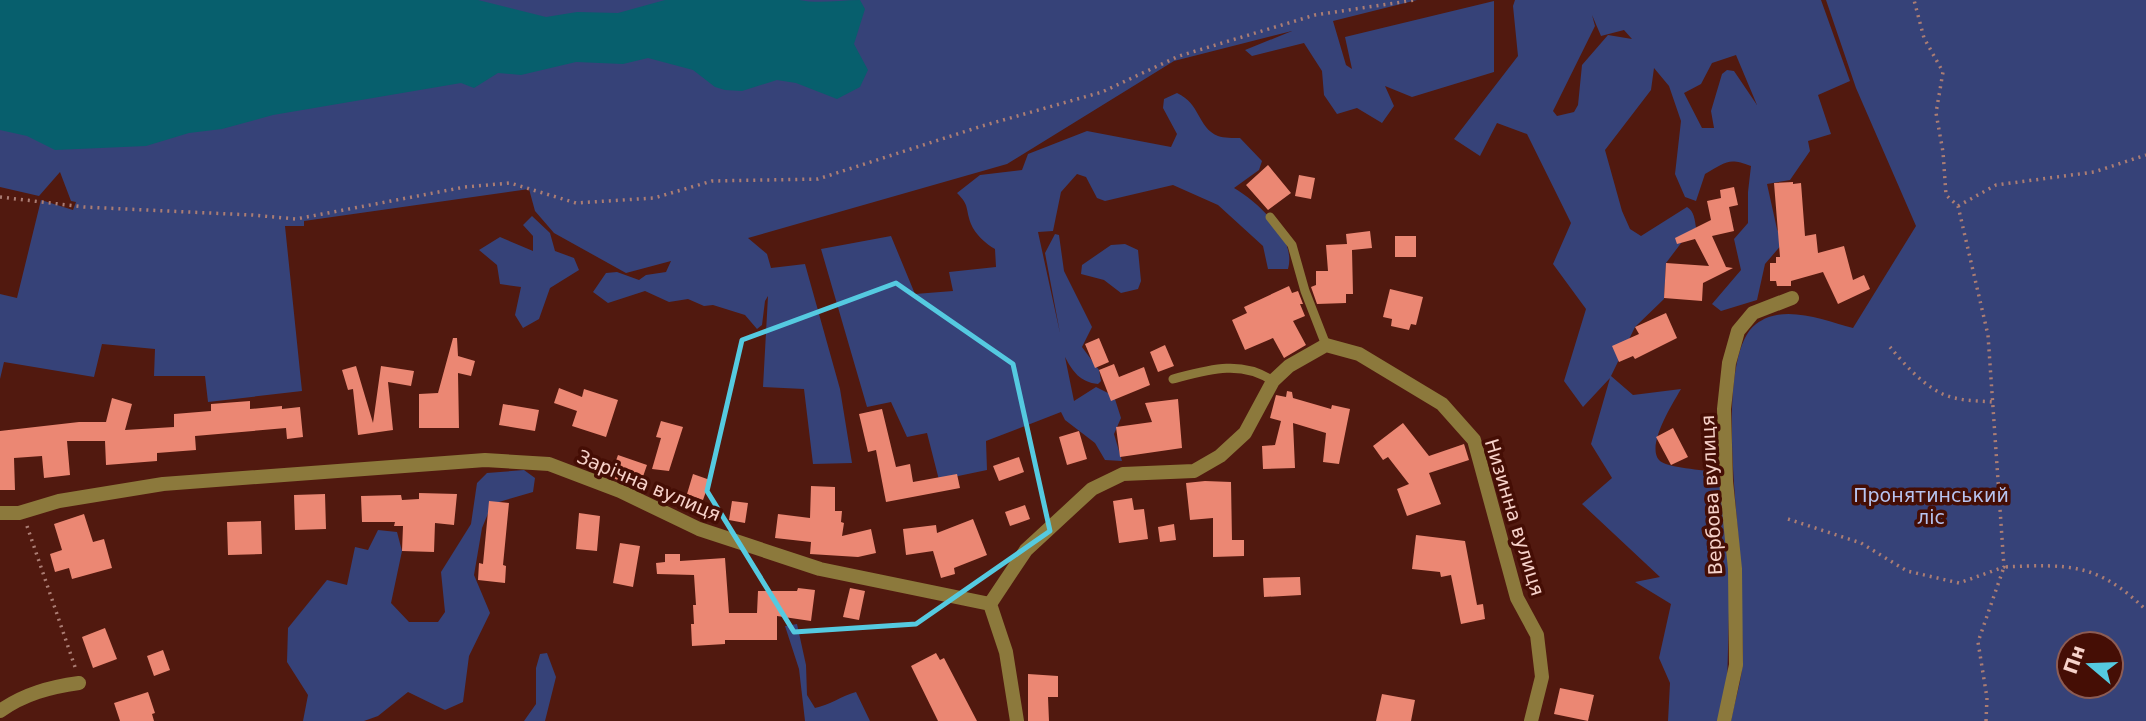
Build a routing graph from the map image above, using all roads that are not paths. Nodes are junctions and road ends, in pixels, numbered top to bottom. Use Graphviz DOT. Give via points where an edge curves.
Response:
graph roads {
  1 [pos="1270,217"];
  2 [pos="1792,298"];
  3 [pos="1326,345"];
  4 [pos="1173,379"];
  5 [pos="1273,380"];
  6 [pos="0,513"];
  7 [pos="990,604"];
  8 [pos="79,683"];
  9 [pos="0,711"];
  10 [pos="1017,721"];
  11 [pos="1531,721"];
  12 [pos="1724,721"];
  1 -- 3 [label="lane" via="1292,246"];
  2 -- 12 [label="street, Вербова вулиця" via="1753,313 1738,331 1729,363 1724,409 1735,569 1735,665"];
  3 -- 5 [label="street"];
  3 -- 11 [label="street, Низинна вулиця" via="1359,354 1442,404 1474,440 1517,598 1537,635 1542,677"];
  4 -- 5 [label="lane" via="1230,367 1261,372"];
  5 -- 7 [label="street" via="1245,433 1220,456 1194,471 1123,474 1092,489 1026,550"];
  6 -- 7 [label="street, Зарічна вулиця" via="163,484 485,460 550,464 699,529 820,569"];
  7 -- 10 [label="street" via="1006,652"];
  8 -- 9 [label="street" via="53,687"];
}
